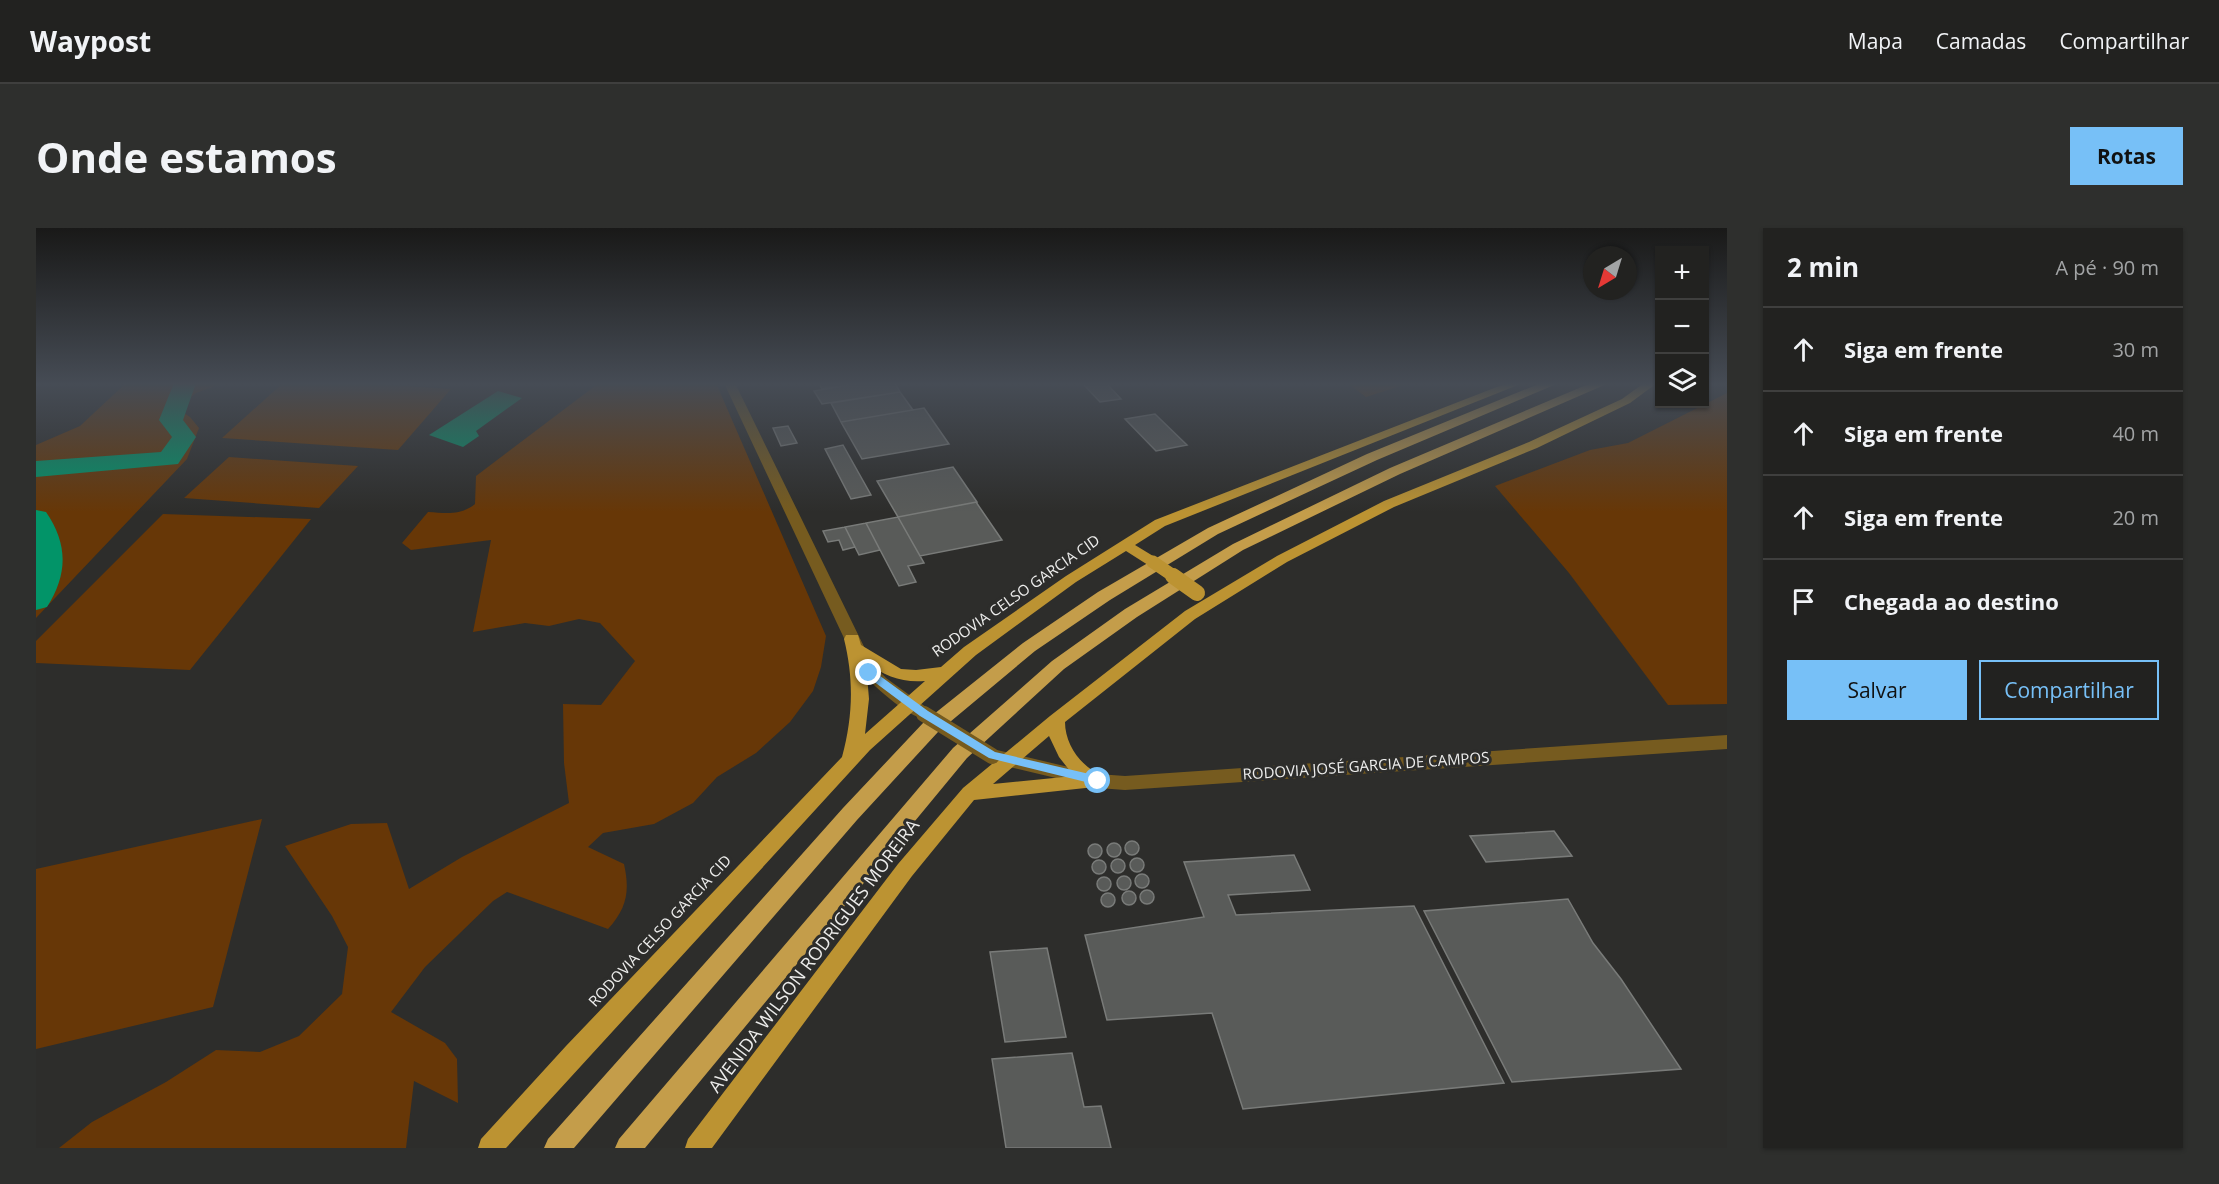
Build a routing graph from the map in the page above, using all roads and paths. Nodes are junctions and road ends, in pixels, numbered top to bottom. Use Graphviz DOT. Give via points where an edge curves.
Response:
graph roads {
  1 [pos="749,426"];
  2 [pos="1410,426"];
  3 [pos="1449,426"];
  4 [pos="1503,426"];
  5 [pos="1573,426"];
  6 [pos="1126,544"];
  7 [pos="1203,597"];
  8 [pos="855,644"];
  9 [pos="942,673"];
  10 [pos="916,708"];
  11 [pos="1056,720"];
  12 [pos="1727,742"];
  13 [pos="1000,758"];
  14 [pos="849,762"];
  15 [pos="1093,779"];
  16 [pos="969,793"];
  17 [pos="490,1148"];
  18 [pos="556,1148"];
  19 [pos="628,1148"];
  20 [pos="697,1148"];
  1 -- 8 [label="street, RODOVIA JOSÉ GARCIA DE CAMPOS"];
  2 -- 6 [label="highway, RODOVIA CELSO GARCIA CID" via="1160,523"];
  3 -- 18 [label="highway" via="1213,531 1104,596 1029,647 931,727"];
  4 -- 19 [label="highway" via="1395,471 1238,547 1131,613 1058,666 960,753"];
  5 -- 7 [label="highway" via="1389,504"];
  6 -- 7 [label="highway, bridge"];
  6 -- 9 [label="highway, RODOVIA CELSO GARCIA CID"];
  7 -- 11 [label="highway"];
  8 -- 9 [label="highway" via="894,674"];
  8 -- 10 [label="street, RODOVIA JOSÉ GARCIA DE CAMPOS" via="869,673"];
  8 -- 14 [label="highway" via="862,703"];
  9 -- 10 [label="highway, RODOVIA CELSO GARCIA CID"];
  10 -- 13 [label="street, RODOVIA JOSÉ GARCIA DE CAMPOS, bridge"];
  10 -- 14 [label="highway, RODOVIA CELSO GARCIA CID"];
  11 -- 13 [label="highway"];
  11 -- 15 [label="highway" via="1066,758"];
  12 -- 15 [label="street, RODOVIA JOSÉ GARCIA DE CAMPOS" via="1125,783"];
  13 -- 15 [label="street, RODOVIA JOSÉ GARCIA DE CAMPOS"];
  13 -- 16 [label="highway"];
  14 -- 17 [label="highway, RODOVIA CELSO GARCIA CID"];
  15 -- 16 [label="highway"];
  16 -- 20 [label="highway, AVENIDA WILSON RODRIGUES MOREIRA" via="905,870"];
}
